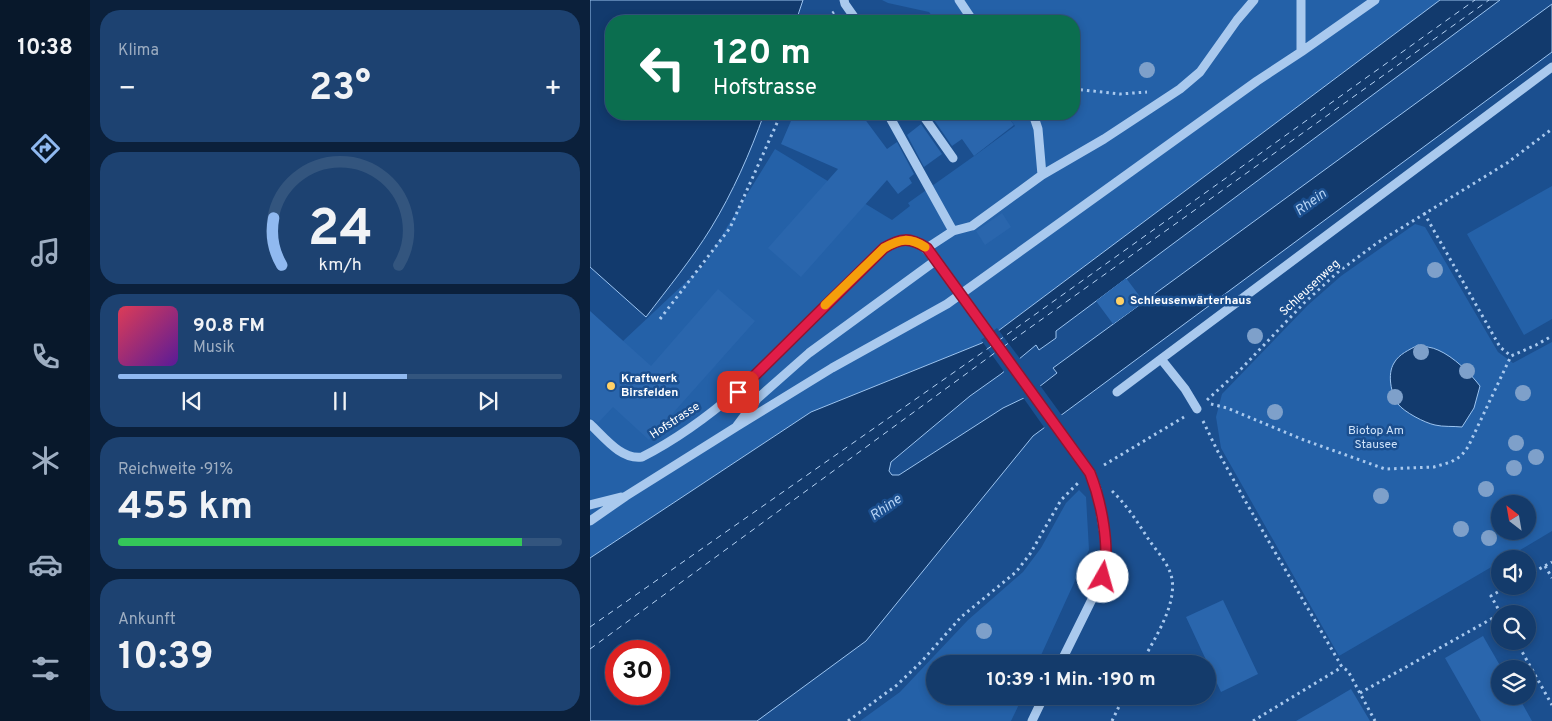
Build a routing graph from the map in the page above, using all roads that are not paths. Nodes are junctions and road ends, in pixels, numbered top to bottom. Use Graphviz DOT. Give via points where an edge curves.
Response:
graph roads {
  1 [pos="844,0"];
  2 [pos="960,0"];
  3 [pos="1254,0"];
  4 [pos="1301,0"];
  5 [pos="1375,0"];
  6 [pos="853,15"];
  7 [pos="969,15"];
  8 [pos="1300,52"];
  9 [pos="1552,67"];
  10 [pos="891,120"];
  11 [pos="926,120"];
  12 [pos="1035,120"];
  13 [pos="953,158"];
  14 [pos="1042,175"];
  15 [pos="953,231"];
  16 [pos="927,248"];
  17 [pos="937,263"];
  18 [pos="1161,359"];
  19 [pos="1117,392"];
  20 [pos="1197,409"];
  21 [pos="590,424"];
  22 [pos="736,427"];
  23 [pos="626,496"];
  24 [pos="590,505"];
  25 [pos="590,521"];
  26 [pos="1064,655"];
  27 [pos="1040,705"];
  28 [pos="1032,721"];
  1 -- 6 [label="street"];
  2 -- 7 [label="street"];
  3 -- 14 [label="street" via="1200,72 1180,89"];
  4 -- 8 [label="street"];
  5 -- 8 [label="street"];
  8 -- 22 [label="street" via="947,304 832,368"];
  9 -- 18 [label="street"];
  10 -- 15 [label="street"];
  11 -- 13 [label="street"];
  12 -- 14 [label="street"];
  14 -- 15 [label="street" via="972,226"];
  15 -- 16 [label="street"];
  16 -- 17 [label="street"];
  16 -- 21 [label="street, Hofstrasse" via="915,241 904,240 884,248 738,392 642,457 625,455"];
  17 -- 22 [label="street" via="809,353 757,399"];
  17 -- 26 [label="street, bridge" via="1090,473 1097,490 1107,563"];
  18 -- 19 [label="street"];
  18 -- 20 [label="street"];
  22 -- 23 [label="street"];
  23 -- 24 [label="street"];
  23 -- 25 [label="street"];
  27 -- 28 [label="street"];
}
